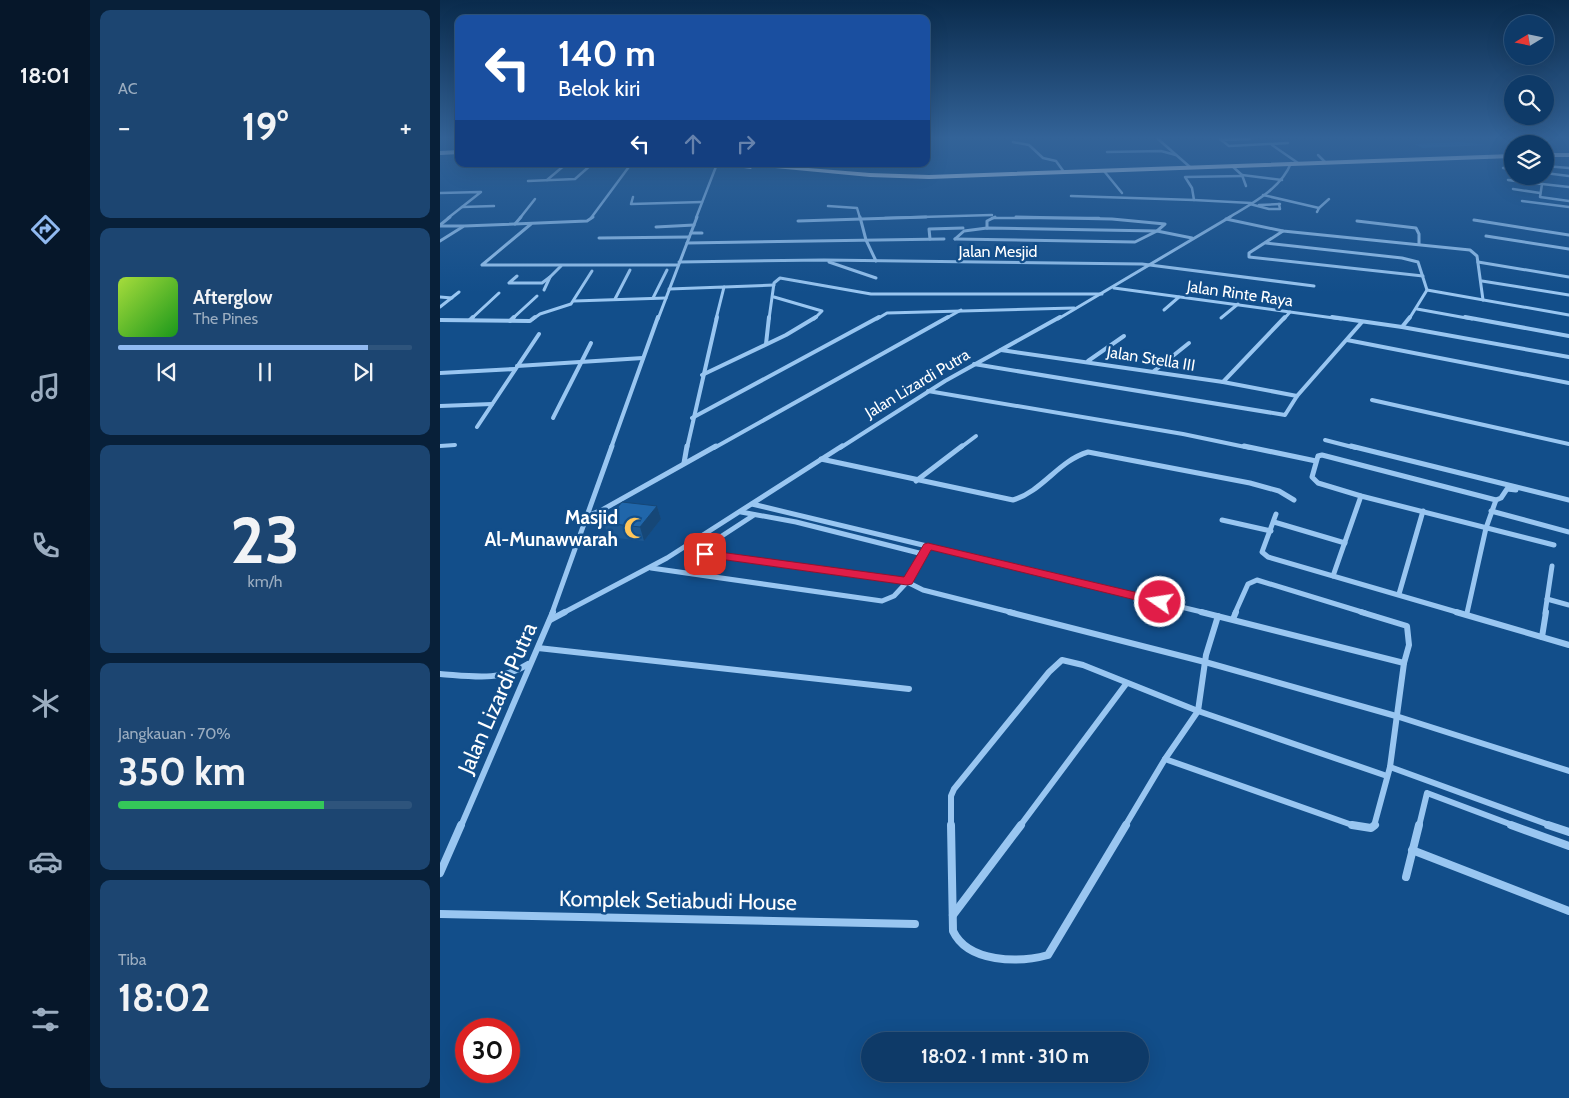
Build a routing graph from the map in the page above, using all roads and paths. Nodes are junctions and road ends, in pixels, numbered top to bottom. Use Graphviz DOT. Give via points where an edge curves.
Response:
graph roads {
  1 [pos="611,190"];
  2 [pos="707,190"];
  3 [pos="1120,190"];
  4 [pos="1192,190"];
  5 [pos="1269,190"];
  6 [pos="1515,190"];
  7 [pos="440,193"];
  8 [pos="1122,193"];
  9 [pos="1540,193"];
  10 [pos="1263,195"];
  11 [pos="1071,196"];
  12 [pos="633,197"];
  13 [pos="535,199"];
  14 [pos="1329,199"];
  15 [pos="1194,200"];
  16 [pos="1522,201"];
  17 [pos="1569,201"];
  18 [pos="702,202"];
  19 [pos="1287,202"];
  20 [pos="1250,203"];
  21 [pos="1279,204"];
  22 [pos="494,206"];
  23 [pos="828,206"];
  24 [pos="1258,206"];
  25 [pos="462,207"];
  26 [pos="1569,207"];
  27 [pos="1320,208"];
  28 [pos="1317,212"];
  29 [pos="992,216"];
  30 [pos="1225,219"];
  31 [pos="860,220"];
  32 [pos="1474,220"];
  33 [pos="798,221"];
  34 [pos="1356,221"];
  35 [pos="515,224"];
  36 [pos="532,224"];
  37 [pos="694,225"];
  38 [pos="440,226"];
  39 [pos="464,226"];
  40 [pos="656,227"];
  41 [pos="963,228"];
  42 [pos="987,228"];
  43 [pos="1157,231"];
  44 [pos="1283,231"];
  45 [pos="702,233"];
  46 [pos="690,235"];
  47 [pos="1569,235"];
  48 [pos="1486,236"];
  49 [pos="600,238"];
  50 [pos="1192,238"];
  51 [pos="930,239"];
  52 [pos="944,239"];
  53 [pos="440,240"];
  54 [pos="866,240"];
  55 [pos="687,243"];
  56 [pos="1266,243"];
  57 [pos="1419,244"];
  58 [pos="1569,250"];
  59 [pos="824,260"];
  60 [pos="876,261"];
  61 [pos="1478,262"];
  62 [pos="679,264"];
  63 [pos="1150,264"];
  64 [pos="562,266"];
  65 [pos="630,270"];
  66 [pos="667,270"];
  67 [pos="592,271"];
  68 [pos="517,276"];
  69 [pos="1423,276"];
  70 [pos="550,277"];
  71 [pos="1569,277"];
  72 [pos="876,278"];
  73 [pos="1482,281"];
  74 [pos="774,285"];
  75 [pos="1314,286"];
  76 [pos="724,287"];
  77 [pos="1114,288"];
  78 [pos="544,290"];
  79 [pos="669,290"];
  80 [pos="1426,290"];
  81 [pos="459,292"];
  82 [pos="499,293"];
  83 [pos="1103,294"];
  84 [pos="1569,295"];
  85 [pos="537,296"];
  86 [pos="440,297"];
  87 [pos="774,297"];
  88 [pos="1180,297"];
  89 [pos="452,298"];
  90 [pos="653,298"];
  91 [pos="666,298"];
  92 [pos="615,299"];
  93 [pos="1483,300"];
  94 [pos="574,301"];
  95 [pos="440,302"];
  96 [pos="445,302"];
  97 [pos="1238,304"];
  98 [pos="440,308"];
  99 [pos="1078,308"];
  100 [pos="1417,309"];
  101 [pos="960,310"];
  102 [pos="1164,310"];
  103 [pos="1290,312"];
  104 [pos="1569,316"];
  105 [pos="1221,318"];
  106 [pos="440,320"];
  107 [pos="470,320"];
  108 [pos="510,321"];
  109 [pos="1362,322"];
  110 [pos="1402,327"];
  111 [pos="539,334"];
  112 [pos="1124,336"];
  113 [pos="1569,336"];
  114 [pos="1347,340"];
  115 [pos="591,343"];
  116 [pos="1190,343"];
  117 [pos="766,344"];
  118 [pos="1001,350"];
  119 [pos="1569,357"];
  120 [pos="643,358"];
  121 [pos="1088,361"];
  122 [pos="582,362"];
  123 [pos="974,364"];
  124 [pos="516,368"];
  125 [pos="1154,371"];
  126 [pos="440,373"];
  127 [pos="702,375"];
  128 [pos="1223,382"];
  129 [pos="1569,383"];
  130 [pos="928,391"];
  131 [pos="1297,396"];
  132 [pos="1372,400"];
  133 [pos="492,404"];
  134 [pos="440,406"];
  135 [pos="553,418"];
  136 [pos="692,418"];
  137 [pos="477,427"];
  138 [pos="976,436"];
  139 [pos="1325,440"];
  140 [pos="1569,444"];
  141 [pos="455,445"];
  142 [pos="440,446"];
  143 [pos="821,458"];
  144 [pos="1316,461"];
  145 [pos="684,463"];
  146 [pos="916,481"];
  147 [pos="1361,496"];
  148 [pos="1294,500"];
  149 [pos="1496,500"];
  150 [pos="1569,502"];
  151 [pos="752,504"];
  152 [pos="1423,511"];
  153 [pos="1491,511"];
  154 [pos="741,512"];
  155 [pos="1276,514"];
  156 [pos="754,515"];
  157 [pos="805,515"];
  158 [pos="587,516"];
  159 [pos="1222,520"];
  160 [pos="796,522"];
  161 [pos="1274,522"];
  162 [pos="1486,528"];
  163 [pos="1271,532"];
  164 [pos="1569,532"];
  165 [pos="1345,543"];
  166 [pos="1554,545"];
  167 [pos="928,546"];
  168 [pos="923,554"];
  169 [pos="1552,566"];
  170 [pos="652,567"];
  171 [pos="1333,576"];
  172 [pos="907,582"];
  173 [pos="1399,594"];
  174 [pos="1547,599"];
  175 [pos="1569,605"];
  176 [pos="1466,613"];
  177 [pos="1218,616"];
  178 [pos="1234,619"];
  179 [pos="550,620"];
  180 [pos="1542,637"];
  181 [pos="1569,645"];
  182 [pos="538,648"];
  183 [pos="531,662"];
  184 [pos="1205,662"];
  185 [pos="1404,663"];
  186 [pos="440,674"];
  187 [pos="1126,684"];
  188 [pos="909,689"];
  189 [pos="1198,711"];
  190 [pos="1396,716"];
  191 [pos="1164,759"];
  192 [pos="1390,767"];
  193 [pos="1569,771"];
  194 [pos="1387,776"];
  195 [pos="1569,832"];
  196 [pos="1569,846"];
  197 [pos="1412,850"];
  198 [pos="440,873"];
  199 [pos="1406,877"];
  200 [pos="1569,911"];
  201 [pos="440,914"];
  202 [pos="953,915"];
  203 [pos="915,924"];
  1 -- 36 [label="street" via="590,219"];
  2 -- 18 [label="street, Jalan Lizardi Putra"];
  3 -- 8 [label="street"];
  4 -- 15 [label="street"];
  5 -- 10 [label="street, Jalan Lizardi Putra"];
  6 -- 9 [label="street"];
  7 -- 25 [label="street" via="480,192"];
  9 -- 17 [label="street" via="1541,197"];
  10 -- 19 [label="street"];
  10 -- 20 [label="street, Jalan Lizardi Putra"];
  11 -- 15 [label="street"];
  12 -- 18 [label="street" via="631,204"];
  13 -- 35 [label="street"];
  14 -- 27 [label="street"];
  15 -- 20 [label="street"];
  16 -- 26 [label="street"];
  18 -- 37 [label="street, Jalan Lizardi Putra"];
  19 -- 21 [label="street"];
  19 -- 27 [label="street"];
  20 -- 24 [label="street"];
  20 -- 30 [label="street, Jalan Lizardi Putra"];
  21 -- 24 [label="street"];
  21 -- 24 [label="street" via="1280,209 1275,210"];
  22 -- 25 [label="street"];
  23 -- 31 [label="street" via="856,207"];
  25 -- 38 [label="street"];
  27 -- 28 [label="street"];
  29 -- 31 [label="street"];
  30 -- 44 [label="street"];
  30 -- 50 [label="street, Jalan Lizardi Putra"];
  31 -- 33 [label="street"];
  31 -- 54 [label="street"];
  32 -- 47 [label="street"];
  34 -- 57 [label="street" via="1416,228"];
  35 -- 36 [label="street"];
  35 -- 39 [label="street"];
  36 -- 64 [label="street, Jalan Mesjid" via="482,265"];
  37 -- 40 [label="street"];
  37 -- 46 [label="street, Jalan Lizardi Putra"];
  38 -- 39 [label="street"];
  39 -- 53 [label="street"];
  41 -- 51 [label="street" via="929,229"];
  42 -- 43 [label="street"];
  42 -- 43 [label="street" via="987,221 995,217 1019,217 1164,223"];
  42 -- 43 [label="street" via="968,229 954,239 1135,242"];
  43 -- 50 [label="street"];
  44 -- 56 [label="street"];
  44 -- 57 [label="street"];
  45 -- 46 [label="street"];
  46 -- 49 [label="street"];
  46 -- 55 [label="street, Jalan Lizardi Putra"];
  48 -- 58 [label="street"];
  50 -- 63 [label="street, Jalan Lizardi Putra"];
  51 -- 52 [label="street"];
  51 -- 54 [label="street"];
  54 -- 55 [label="street"];
  54 -- 60 [label="street"];
  55 -- 62 [label="street, Jalan Lizardi Putra"];
  56 -- 69 [label="street" via="1408,259 1420,264"];
  56 -- 69 [label="street" via="1249,253 1249,257"];
  57 -- 61 [label="street" via="1470,250 1476,253"];
  59 -- 60 [label="street, Jalan Mesjid"];
  59 -- 62 [label="street, Jalan Mesjid"];
  59 -- 72 [label="street"];
  60 -- 63 [label="street, Jalan Mesjid"];
  61 -- 71 [label="street"];
  61 -- 73 [label="street"];
  62 -- 64 [label="street, Jalan Mesjid"];
  62 -- 79 [label="street, Jalan Lizardi Putra"];
  63 -- 75 [label="street, Jalan Mesjid"];
  63 -- 77 [label="street, Jalan Lizardi Putra"];
  64 -- 70 [label="street"];
  65 -- 92 [label="street"];
  66 -- 90 [label="street"];
  67 -- 94 [label="street"];
  68 -- 70 [label="street" via="509,283 542,283"];
  69 -- 80 [label="street"];
  70 -- 78 [label="street"];
  73 -- 84 [label="street"];
  73 -- 93 [label="street"];
  74 -- 76 [label="street"];
  74 -- 83 [label="street" via="776,280 783,278 871,294"];
  74 -- 87 [label="street"];
  76 -- 79 [label="street"];
  76 -- 127 [label="street"];
  77 -- 83 [label="street, Jalan Lizardi Putra"];
  77 -- 88 [label="street, Jalan Rinte Raya"];
  79 -- 91 [label="street, Jalan Lizardi Putra"];
  80 -- 93 [label="street"];
  80 -- 100 [label="street"];
  81 -- 89 [label="street"];
  82 -- 107 [label="street"];
  83 -- 99 [label="street, Jalan Lizardi Putra"];
  85 -- 108 [label="street"];
  86 -- 89 [label="street"];
  87 -- 117 [label="street"];
  87 -- 117 [label="street" via="822,311 814,321"];
  88 -- 97 [label="street, Jalan Rinte Raya"];
  88 -- 102 [label="street"];
  89 -- 96 [label="street"];
  90 -- 91 [label="street"];
  90 -- 92 [label="street"];
  91 -- 120 [label="street, Jalan Lizardi Putra"];
  92 -- 94 [label="street"];
  93 -- 104 [label="street"];
  94 -- 108 [label="street" via="568,307 540,314 528,321"];
  95 -- 96 [label="street"];
  96 -- 98 [label="street"];
  97 -- 103 [label="street, Jalan Rinte Raya"];
  97 -- 105 [label="street"];
  99 -- 101 [label="street"];
  99 -- 118 [label="street, Jalan Lizardi Putra"];
  100 -- 110 [label="street"];
  100 -- 113 [label="street"];
  101 -- 136 [label="street" via="887,313"];
  101 -- 145 [label="street"];
  103 -- 109 [label="street, Jalan Rinte Raya"];
  103 -- 128 [label="street"];
  106 -- 107 [label="street"];
  107 -- 108 [label="street"];
  109 -- 110 [label="street, Jalan Rinte Raya"];
  109 -- 114 [label="street"];
  110 -- 119 [label="street, Jalan Rinte Raya"];
  111 -- 124 [label="street"];
  112 -- 121 [label="street"];
  114 -- 129 [label="street"];
  114 -- 131 [label="street"];
  115 -- 122 [label="street"];
  116 -- 125 [label="street"];
  117 -- 127 [label="street"];
  118 -- 121 [label="street, Jalan Stella III"];
  118 -- 123 [label="street, Jalan Lizardi Putra"];
  120 -- 122 [label="street"];
  120 -- 158 [label="street, Jalan Lizardi Putra"];
  121 -- 125 [label="street, Jalan Stella III"];
  122 -- 124 [label="street"];
  122 -- 135 [label="street"];
  123 -- 130 [label="street, Jalan Lizardi Putra"];
  123 -- 131 [label="street" via="1278,415 1288,414"];
  124 -- 126 [label="street"];
  124 -- 133 [label="street"];
  125 -- 128 [label="street, Jalan Stella III"];
  127 -- 136 [label="street"];
  128 -- 131 [label="street, Jalan Stella III"];
  130 -- 143 [label="street, Jalan Lizardi Putra"];
  130 -- 144 [label="street" via="1183,434"];
  132 -- 140 [label="street"];
  133 -- 134 [label="street"];
  133 -- 137 [label="street"];
  136 -- 145 [label="street"];
  138 -- 146 [label="street"];
  139 -- 150 [label="street"];
  141 -- 142 [label="street"];
  143 -- 146 [label="street"];
  143 -- 151 [label="street, Jalan Lizardi Putra"];
  144 -- 147 [label="street" via="1314,481"];
  144 -- 149 [label="street" via="1318,456 1331,457"];
  145 -- 158 [label="street"];
  146 -- 148 [label="street" via="1021,499 1073,455 1088,452 1274,489"];
  147 -- 152 [label="street"];
  147 -- 165 [label="street"];
  149 -- 150 [label="street" via="1511,489"];
  149 -- 153 [label="street"];
  151 -- 154 [label="street, Jalan Lizardi Putra"];
  151 -- 157 [label="street"];
  152 -- 162 [label="street"];
  152 -- 173 [label="street"];
  153 -- 162 [label="street"];
  153 -- 164 [label="street"];
  154 -- 156 [label="street"];
  154 -- 170 [label="street, Jalan Lizardi Putra"];
  155 -- 161 [label="street"];
  156 -- 160 [label="street"];
  156 -- 172 [label="street" via="705,547 705,554"];
  157 -- 160 [label="street"];
  157 -- 167 [label="street"];
  158 -- 179 [label="street, Jalan Lizardi Putra"];
  159 -- 163 [label="street"];
  160 -- 168 [label="street"];
  161 -- 163 [label="street"];
  161 -- 165 [label="street"];
  162 -- 166 [label="street"];
  162 -- 176 [label="street"];
  163 -- 171 [label="street" via="1262,552 1264,555"];
  165 -- 171 [label="street"];
  167 -- 168 [label="street"];
  167 -- 177 [label="street"];
  168 -- 172 [label="street"];
  169 -- 174 [label="street"];
  170 -- 172 [label="street" via="882,601 894,596"];
  170 -- 179 [label="street, Jalan Lizardi Putra"];
  171 -- 173 [label="street"];
  172 -- 184 [label="street" via="923,590"];
  173 -- 176 [label="street"];
  174 -- 175 [label="street"];
  174 -- 180 [label="street"];
  176 -- 180 [label="street"];
  177 -- 178 [label="street"];
  177 -- 184 [label="street"];
  178 -- 185 [label="street"];
  178 -- 185 [label="street" via="1248,584 1257,580 1403,623 1409,630 1410,645"];
  179 -- 182 [label="street, Jalan Lizardi Putra"];
  180 -- 181 [label="street"];
  182 -- 183 [label="street, Jalan Lizardi Putra"];
  182 -- 188 [label="street"];
  183 -- 186 [label="street" via="512,674"];
  183 -- 198 [label="street, Jalan Lizardi Putra"];
  184 -- 189 [label="street"];
  184 -- 190 [label="street"];
  185 -- 190 [label="street"];
  187 -- 189 [label="street"];
  187 -- 202 [label="street"];
  187 -- 202 [label="street" via="1073,661 1062,660 954,789 950,811"];
  189 -- 191 [label="street"];
  189 -- 194 [label="street"];
  190 -- 192 [label="street"];
  190 -- 193 [label="street"];
  191 -- 194 [label="street" via="1365,828 1371,828 1377,821"];
  191 -- 202 [label="street" via="1048,955 1024,960 971,950 959,943 953,931"];
  192 -- 194 [label="street"];
  192 -- 195 [label="street"];
  196 -- 197 [label="street" via="1427,793"];
  197 -- 199 [label="street"];
  197 -- 200 [label="street"];
  201 -- 203 [label="street, Komplek Setiabudi House"];
}
